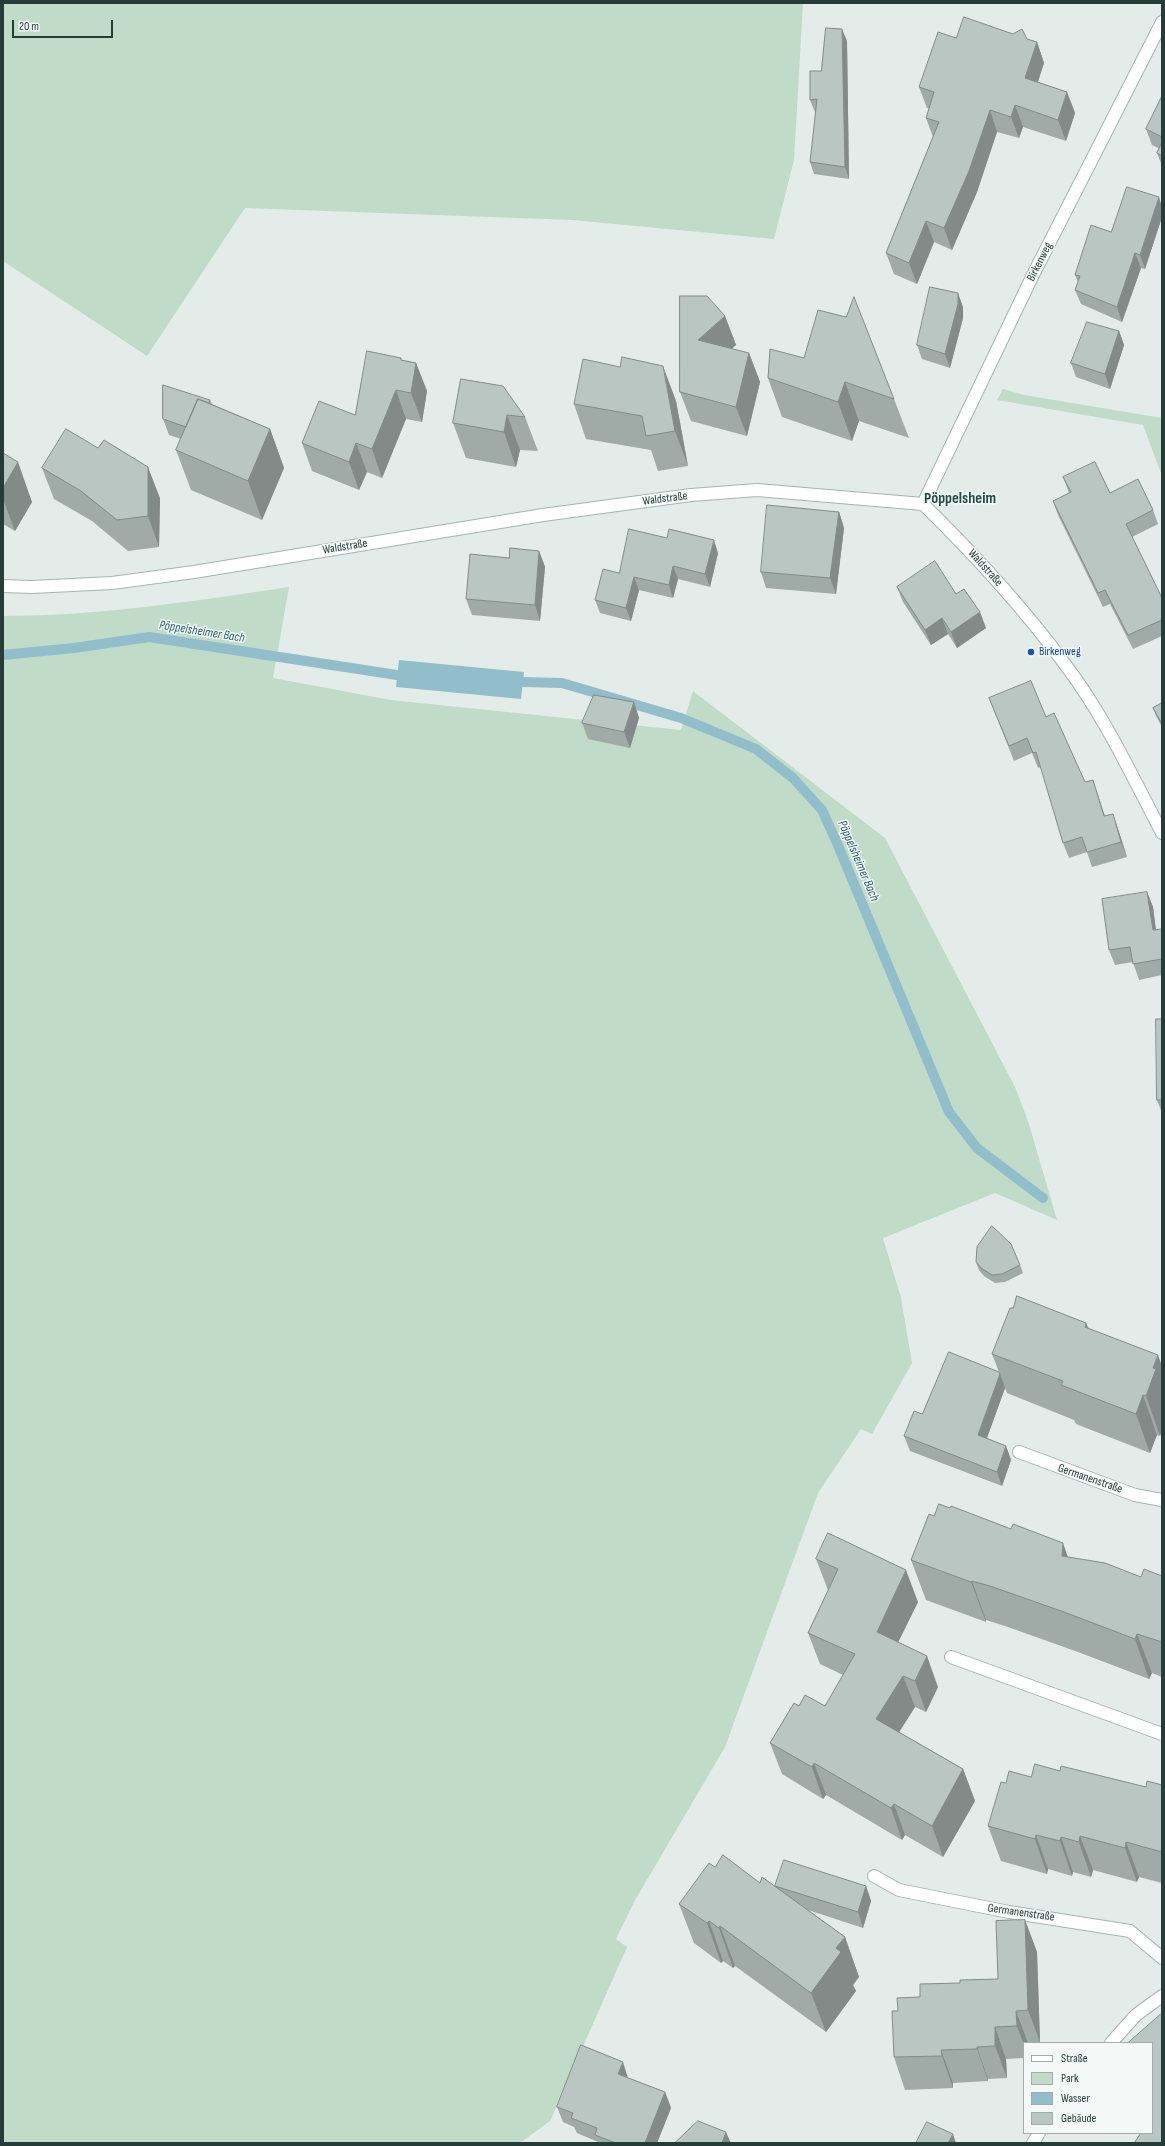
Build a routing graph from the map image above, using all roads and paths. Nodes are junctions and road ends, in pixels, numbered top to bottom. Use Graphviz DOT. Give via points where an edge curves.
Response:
graph roads {
  1 [pos="1162,22"];
  2 [pos="923,504"];
  3 [pos="3,586"];
  4 [pos="1162,833"];
  5 [pos="1019,1452"];
  6 [pos="1162,1500"];
  7 [pos="951,1657"];
  8 [pos="1162,1734"];
  9 [pos="874,1876"];
  10 [pos="1162,1958"];
  11 [pos="1162,1996"];
  12 [pos="1111,2042"];
  13 [pos="1038,2134"];
  14 [pos="1033,2143"];
  1 -- 2 [label="street, Birkenweg" via="1032,278"];
  2 -- 3 [label="street, Waldstraße" via="757,490 698,495 536,516 112,583"];
  2 -- 4 [label="street, Waldstraße" via="988,570 1065,663 1131,773"];
  5 -- 6 [label="street, Germanenstraße" via="1135,1495"];
  7 -- 8 [label="street"];
  9 -- 10 [label="street, Germanenstraße" via="899,1890 922,1895 1130,1931"];
  11 -- 12 [label="street" via="1136,2015"];
  13 -- 14 [label="street"];
}
